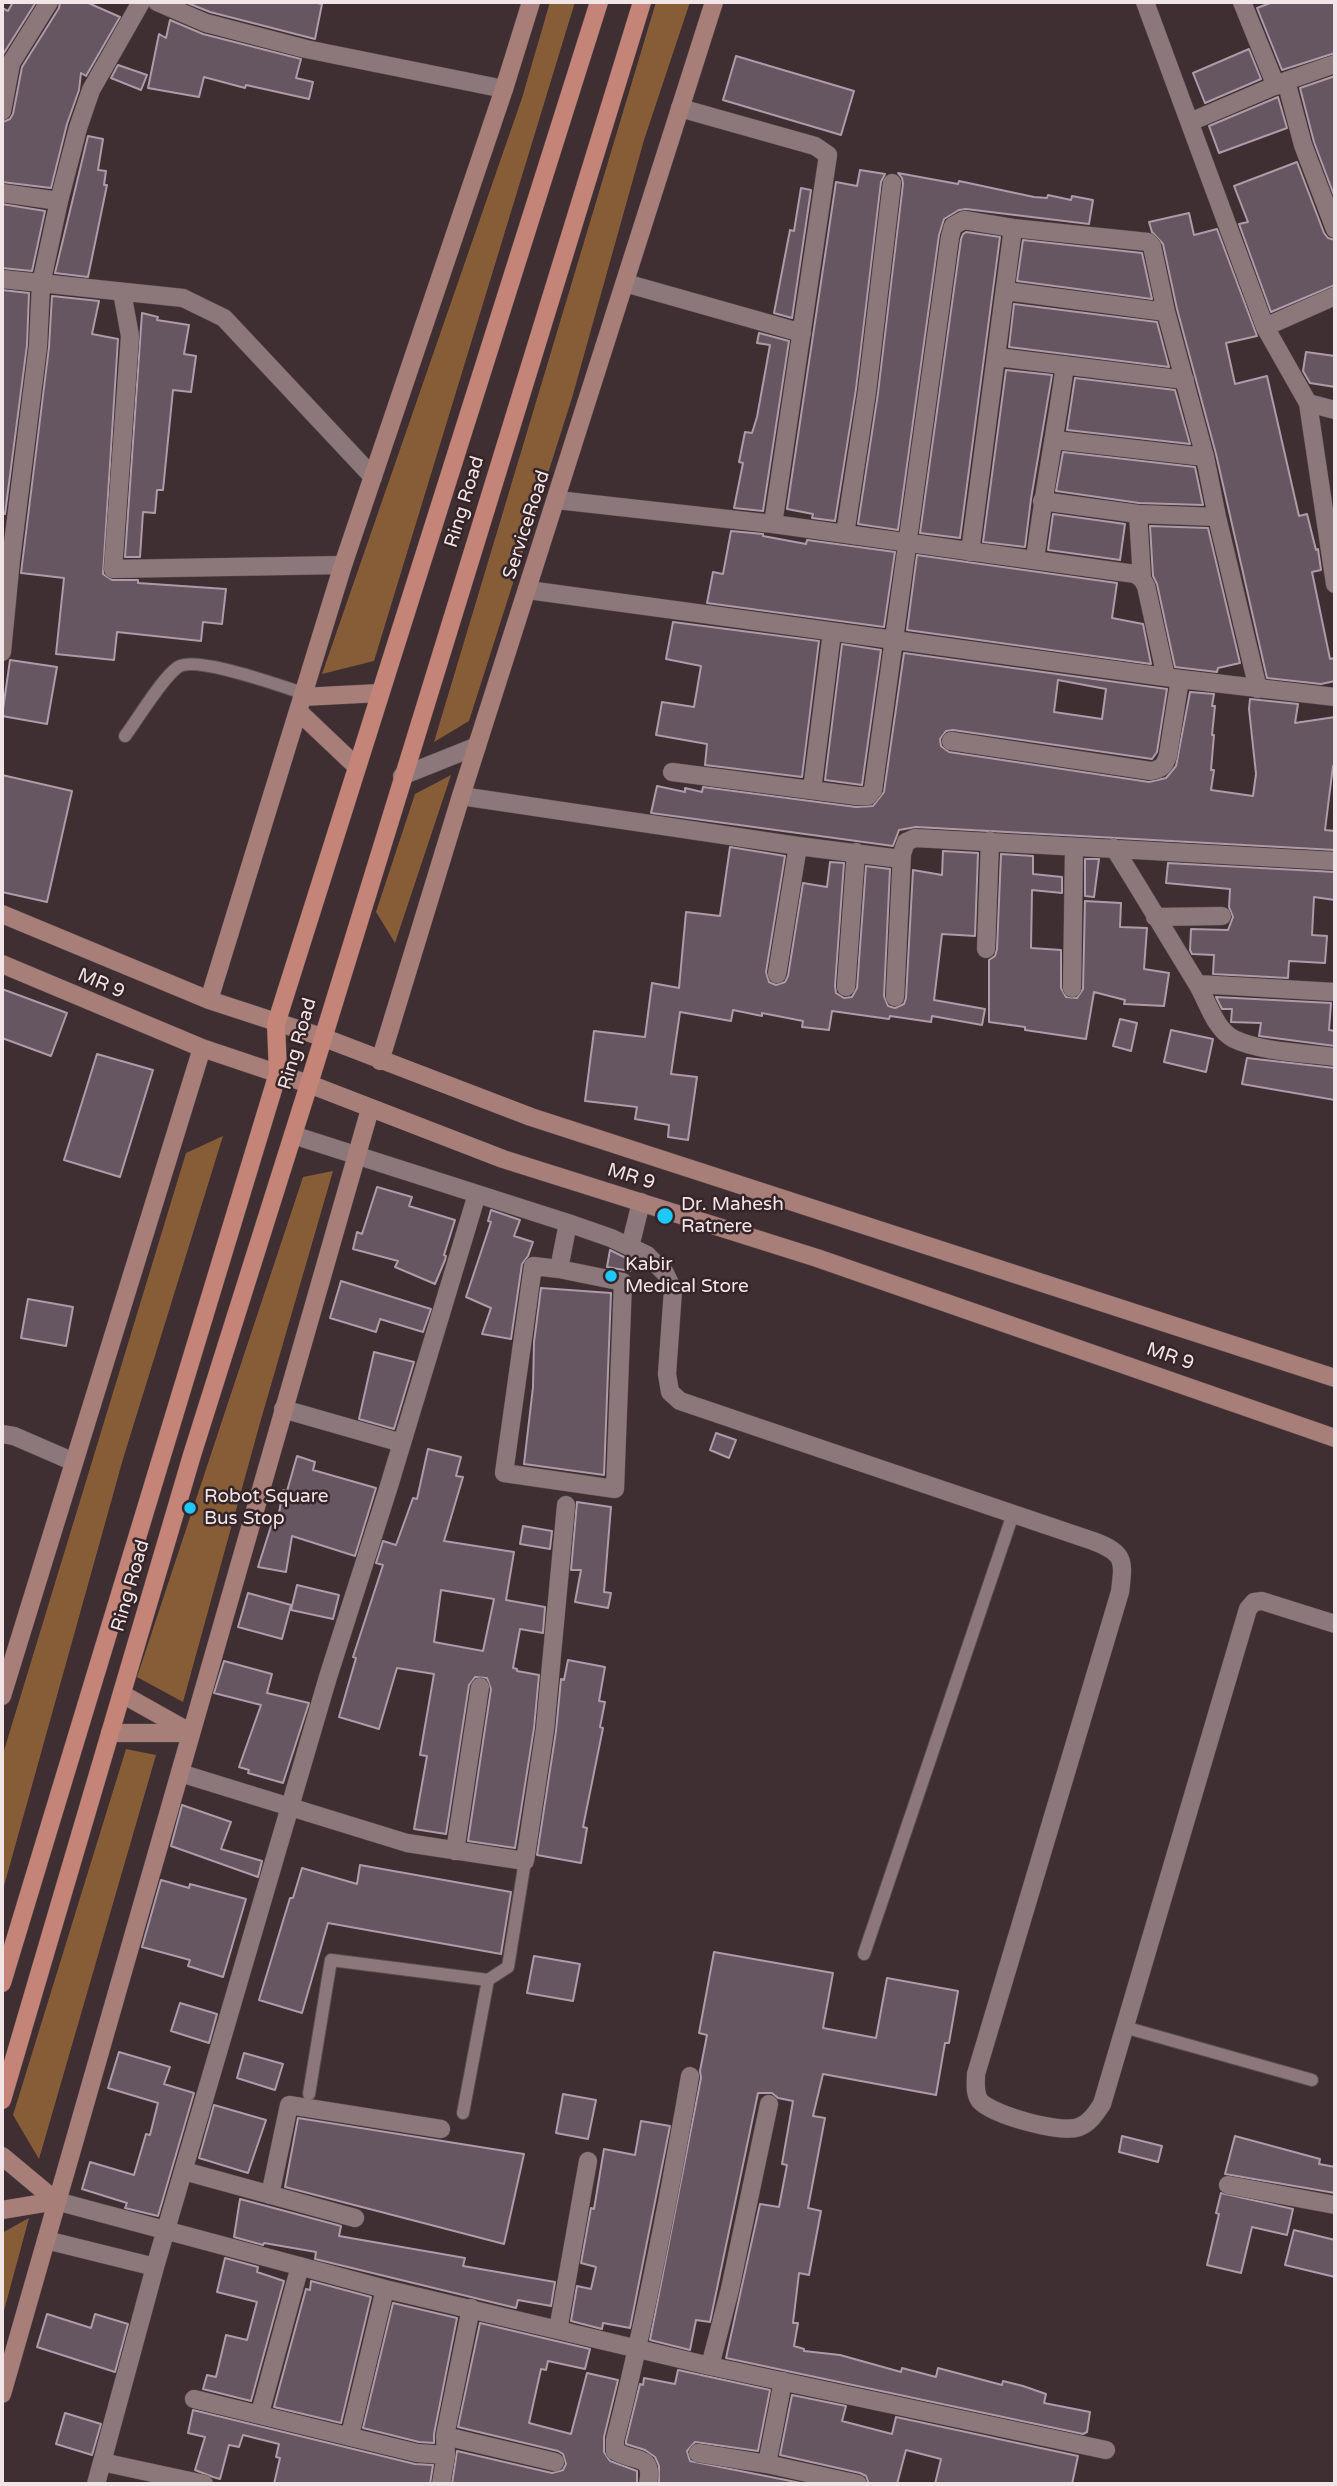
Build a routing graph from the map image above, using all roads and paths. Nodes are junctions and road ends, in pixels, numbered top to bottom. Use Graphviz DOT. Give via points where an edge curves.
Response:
graph roads {
  1 [pos="49,2"];
  2 [pos="141,2"];
  3 [pos="157,2"];
  4 [pos="531,2"];
  5 [pos="599,2"];
  6 [pos="642,2"];
  7 [pos="714,2"];
  8 [pos="1145,2"];
  9 [pos="1244,2"];
  10 [pos="1335,64"];
  11 [pos="1281,83"];
  12 [pos="504,89"];
  13 [pos="680,108"];
  14 [pos="2,111"];
  15 [pos="1190,122"];
  16 [pos="892,183"];
  17 [pos="2,193"];
  18 [pos="59,201"];
  19 [pos="1013,228"];
  20 [pos="1335,229"];
  21 [pos="2,279"];
  22 [pos="625,283"];
  23 [pos="41,284"];
  24 [pos="1006,291"];
  25 [pos="122,292"];
  26 [pos="1335,296"];
  27 [pos="1166,312"];
  28 [pos="1265,327"];
  29 [pos="802,333"];
  30 [pos="997,358"];
  31 [pos="1065,365"];
  32 [pos="1185,380"];
  33 [pos="1308,403"];
  34 [pos="1335,410"];
  35 [pos="1055,440"];
  36 [pos="1205,457"];
  37 [pos="373,477"];
  38 [pos="557,499"];
  39 [pos="1042,501"];
  40 [pos="1138,513"];
  41 [pos="1217,517"];
  42 [pos="773,524"];
  43 [pos="845,534"];
  44 [pos="906,543"];
  45 [pos="970,552"];
  46 [pos="6,559"];
  47 [pos="1035,561"];
  48 [pos="343,565"];
  49 [pos="1142,579"];
  50 [pos="1335,584"];
  51 [pos="528,590"];
  52 [pos="832,632"];
  53 [pos="895,641"];
  54 [pos="2,652"];
  55 [pos="1173,678"];
  56 [pos="1258,689"];
  57 [pos="380,693"];
  58 [pos="1335,697"];
  59 [pos="301,700"];
  60 [pos="125,736"];
  61 [pos="951,741"];
  62 [pos="477,746"];
  63 [pos="356,766"];
  64 [pos="672,772"];
  65 [pos="402,776"];
  66 [pos="812,790"];
  67 [pos="461,796"];
  68 [pos="990,841"];
  69 [pos="798,846"];
  70 [pos="1074,848"];
  71 [pos="1114,848"];
  72 [pos="856,852"];
  73 [pos="901,859"];
  74 [pos="1335,861"];
  75 [pos="2,914"];
  76 [pos="1222,916"];
  77 [pos="1155,917"];
  78 [pos="986,949"];
  79 [pos="2,964"];
  80 [pos="777,974"];
  81 [pos="1197,984"];
  82 [pos="846,987"];
  83 [pos="1072,988"];
  84 [pos="1335,992"];
  85 [pos="895,997"];
  86 [pos="209,1000"];
  87 [pos="276,1024"];
  88 [pos="322,1037"];
  89 [pos="202,1048"];
  90 [pos="1335,1057"];
  91 [pos="380,1061"];
  92 [pos="278,1073"];
  93 [pos="309,1084"];
  94 [pos="370,1108"];
  95 [pos="293,1135"];
  96 [pos="357,1154"];
  97 [pos="477,1194"];
  98 [pos="641,1202"];
  99 [pos="568,1223"];
  100 [pos="630,1247"];
  101 [pos="559,1269"];
  102 [pos="1335,1378"];
  103 [pos="283,1409"];
  104 [pos="2,1434"];
  105 [pos="1335,1438"];
  106 [pos="402,1443"];
  107 [pos="75,1462"];
  108 [pos="566,1505"];
  109 [pos="1013,1514"];
  110 [pos="1335,1624"];
  111 [pos="480,1687"];
  112 [pos="122,1694"];
  113 [pos="2,1696"];
  114 [pos="110,1733"];
  115 [pos="191,1733"];
  116 [pos="180,1773"];
  117 [pos="290,1809"];
  118 [pos="455,1851"];
  119 [pos="524,1861"];
  120 [pos="864,1954"];
  121 [pos="488,1980"];
  122 [pos="2,1983"];
  123 [pos="1124,2027"];
  124 [pos="690,2076"];
  125 [pos="1312,2080"];
  126 [pos="309,2094"];
  127 [pos="2,2100"];
  128 [pos="769,2104"];
  129 [pos="463,2113"];
  130 [pos="442,2129"];
  131 [pos="2,2156"];
  132 [pos="588,2161"];
  133 [pos="184,2171"];
  134 [pos="1228,2185"];
  135 [pos="270,2195"];
  136 [pos="56,2201"];
  137 [pos="1335,2205"];
  138 [pos="2,2210"];
  139 [pos="355,2218"];
  140 [pos="167,2230"];
  141 [pos="46,2240"];
  142 [pos="300,2266"];
  143 [pos="155,2267"];
  144 [pos="385,2288"];
  145 [pos="471,2308"];
  146 [pos="558,2330"];
  147 [pos="638,2349"];
  148 [pos="710,2366"];
  149 [pos="783,2381"];
  150 [pos="2,2394"];
  151 [pos="194,2399"];
  152 [pos="260,2413"];
  153 [pos="350,2435"];
  154 [pos="445,2436"];
  155 [pos="1106,2450"];
  156 [pos="698,2453"];
  157 [pos="446,2455"];
  158 [pos="102,2462"];
  159 [pos="555,2462"];
  160 [pos="766,2464"];
  161 [pos="96,2484"];
  162 [pos="204,2484"];
  163 [pos="441,2484"];
  164 [pos="648,2484"];
  165 [pos="858,2484"];
  1 -- 14 [label="street" via="11,63"];
  2 -- 18 [label="street" via="92,90"];
  3 -- 12 [label="street" via="206,23 293,46"];
  4 -- 12 [label="street"];
  5 -- 57 [label="main road, Ring Road"];
  6 -- 65 [label="main road, Ring Road"];
  7 -- 13 [label="street, ServiceRoad"];
  8 -- 15 [label="street"];
  9 -- 11 [label="street"];
  10 -- 11 [label="street"];
  11 -- 15 [label="street"];
  11 -- 20 [label="street"];
  12 -- 37 [label="street"];
  13 -- 22 [label="street, ServiceRoad"];
  13 -- 29 [label="street" via="816,146 828,155"];
  15 -- 28 [label="street"];
  16 -- 43 [label="street"];
  17 -- 18 [label="street"];
  18 -- 23 [label="street"];
  19 -- 24 [label="street"];
  19 -- 27 [label="street" via="1148,242 1154,251"];
  19 -- 44 [label="street" via="964,220 953,226"];
  21 -- 23 [label="street"];
  22 -- 29 [label="street"];
  22 -- 38 [label="street, ServiceRoad"];
  23 -- 25 [label="street"];
  23 -- 46 [label="street" via="38,346"];
  24 -- 27 [label="street"];
  24 -- 30 [label="street"];
  25 -- 37 [label="street" via="183,298 224,318"];
  25 -- 48 [label="street" via="131,337 113,569"];
  26 -- 28 [label="street"];
  27 -- 32 [label="street"];
  28 -- 33 [label="street"];
  29 -- 42 [label="street"];
  30 -- 31 [label="street"];
  30 -- 45 [label="street"];
  31 -- 32 [label="street"];
  31 -- 35 [label="street"];
  32 -- 36 [label="street"];
  33 -- 34 [label="street"];
  33 -- 50 [label="street"];
  35 -- 36 [label="street"];
  35 -- 39 [label="street"];
  36 -- 41 [label="street"];
  37 -- 48 [label="street"];
  38 -- 42 [label="street"];
  38 -- 51 [label="street, ServiceRoad"];
  39 -- 40 [label="street"];
  39 -- 47 [label="street"];
  40 -- 41 [label="street"];
  40 -- 49 [label="street"];
  41 -- 56 [label="street"];
  42 -- 43 [label="street"];
  43 -- 44 [label="street"];
  44 -- 45 [label="street"];
  44 -- 53 [label="street"];
  45 -- 47 [label="street"];
  46 -- 54 [label="street"];
  47 -- 49 [label="street" via="1129,573"];
  48 -- 59 [label="street"];
  49 -- 55 [label="street"];
  51 -- 52 [label="street"];
  51 -- 62 [label="street, ServiceRoad"];
  52 -- 53 [label="street"];
  52 -- 66 [label="street"];
  53 -- 55 [label="street"];
  53 -- 66 [label="street" via="871,794"];
  55 -- 56 [label="street"];
  55 -- 61 [label="street" via="1168,755 1158,770"];
  56 -- 58 [label="street"];
  57 -- 59 [label="street"];
  57 -- 63 [label="main road, Ring Road"];
  59 -- 60 [label="lane" via="204,664 186,664 171,673"];
  59 -- 63 [label="street"];
  59 -- 86 [label="street"];
  62 -- 65 [label="street"];
  62 -- 67 [label="street, ServiceRoad"];
  63 -- 87 [label="main road, Ring Road"];
  64 -- 66 [label="street"];
  65 -- 88 [label="main road, Ring Road"];
  67 -- 69 [label="street"];
  67 -- 91 [label="street, ServiceRoad"];
  68 -- 70 [label="street"];
  68 -- 73 [label="street" via="915,838 906,842"];
  68 -- 78 [label="street"];
  69 -- 72 [label="street"];
  69 -- 80 [label="street"];
  70 -- 71 [label="street"];
  70 -- 83 [label="street"];
  71 -- 74 [label="street"];
  71 -- 77 [label="street"];
  72 -- 73 [label="street"];
  72 -- 82 [label="street"];
  73 -- 85 [label="street"];
  75 -- 86 [label="street, MR 9"];
  76 -- 77 [label="street"];
  77 -- 81 [label="street"];
  79 -- 89 [label="street, MR 9"];
  81 -- 84 [label="street"];
  81 -- 90 [label="street" via="1218,1024 1236,1041"];
  86 -- 87 [label="street, MR 9"];
  87 -- 88 [label="street, MR 9"];
  87 -- 92 [label="main road, Ring Road"];
  88 -- 91 [label="street, MR 9"];
  88 -- 93 [label="main road, Ring Road"];
  89 -- 92 [label="street, MR 9"];
  89 -- 107 [label="street"];
  91 -- 102 [label="street, MR 9" via="531,1117"];
  92 -- 93 [label="street, MR 9"];
  92 -- 122 [label="main road, Ring Road"];
  93 -- 94 [label="street, MR 9"];
  93 -- 95 [label="main road, Ring Road"];
  94 -- 96 [label="street"];
  94 -- 98 [label="street, MR 9" via="503,1159"];
  95 -- 96 [label="street"];
  95 -- 112 [label="main road, Ring Road"];
  96 -- 97 [label="street"];
  96 -- 103 [label="street"];
  97 -- 99 [label="street"];
  97 -- 106 [label="street"];
  98 -- 100 [label="street"];
  98 -- 105 [label="street, MR 9" via="817,1258"];
  99 -- 100 [label="street"];
  99 -- 101 [label="street"];
  100 -- 109 [label="street" via="647,1255 665,1273 673,1290 667,1374 670,1392 680,1401"];
  101 -- 101 [label="street" via="533,1266 504,1473 615,1489 623,1282"];
  103 -- 106 [label="street"];
  103 -- 115 [label="street"];
  104 -- 107 [label="street"];
  106 -- 117 [label="street"];
  107 -- 113 [label="street"];
  108 -- 119 [label="street" via="545,1729"];
  109 -- 120 [label="lane"];
  109 -- 123 [label="street" via="1111,1548 1123,1568 1120,1592 976,2074 976,2092 991,2108 1043,2127 1080,2127 1101,2104"];
  110 -- 123 [label="street" via="1262,1601 1248,1609"];
  111 -- 118 [label="street"];
  112 -- 114 [label="main road, Ring Road"];
  112 -- 115 [label="street"];
  114 -- 115 [label="street"];
  114 -- 127 [label="main road, Ring Road"];
  115 -- 116 [label="street"];
  116 -- 117 [label="street"];
  116 -- 136 [label="street"];
  117 -- 118 [label="street" via="407,1843"];
  117 -- 133 [label="street"];
  118 -- 119 [label="street"];
  119 -- 121 [label="lane" via="508,1967"];
  121 -- 126 [label="lane" via="331,1960"];
  121 -- 129 [label="lane"];
  123 -- 125 [label="lane"];
  124 -- 147 [label="street"];
  128 -- 148 [label="street"];
  130 -- 135 [label="street" via="289,2105"];
  131 -- 136 [label="street"];
  132 -- 146 [label="street"];
  133 -- 135 [label="street"];
  133 -- 140 [label="street"];
  134 -- 137 [label="street"];
  135 -- 139 [label="street"];
  136 -- 138 [label="street"];
  136 -- 140 [label="street"];
  136 -- 141 [label="street"];
  140 -- 142 [label="street"];
  140 -- 143 [label="street"];
  141 -- 143 [label="street"];
  141 -- 150 [label="street"];
  142 -- 144 [label="street"];
  142 -- 152 [label="street"];
  143 -- 158 [label="street"];
  144 -- 145 [label="street"];
  144 -- 153 [label="street"];
  145 -- 146 [label="street"];
  145 -- 154 [label="street"];
  146 -- 147 [label="street"];
  147 -- 148 [label="street"];
  147 -- 164 [label="street" via="614,2446 619,2454 649,2466"];
  148 -- 149 [label="street"];
  149 -- 155 [label="street"];
  149 -- 160 [label="street"];
  151 -- 152 [label="street"];
  152 -- 153 [label="street"];
  153 -- 157 [label="street" via="417,2453"];
  154 -- 157 [label="street"];
  154 -- 159 [label="street"];
  156 -- 160 [label="street"];
  157 -- 163 [label="street"];
  158 -- 161 [label="street"];
  158 -- 162 [label="street"];
  160 -- 165 [label="street"];
}
